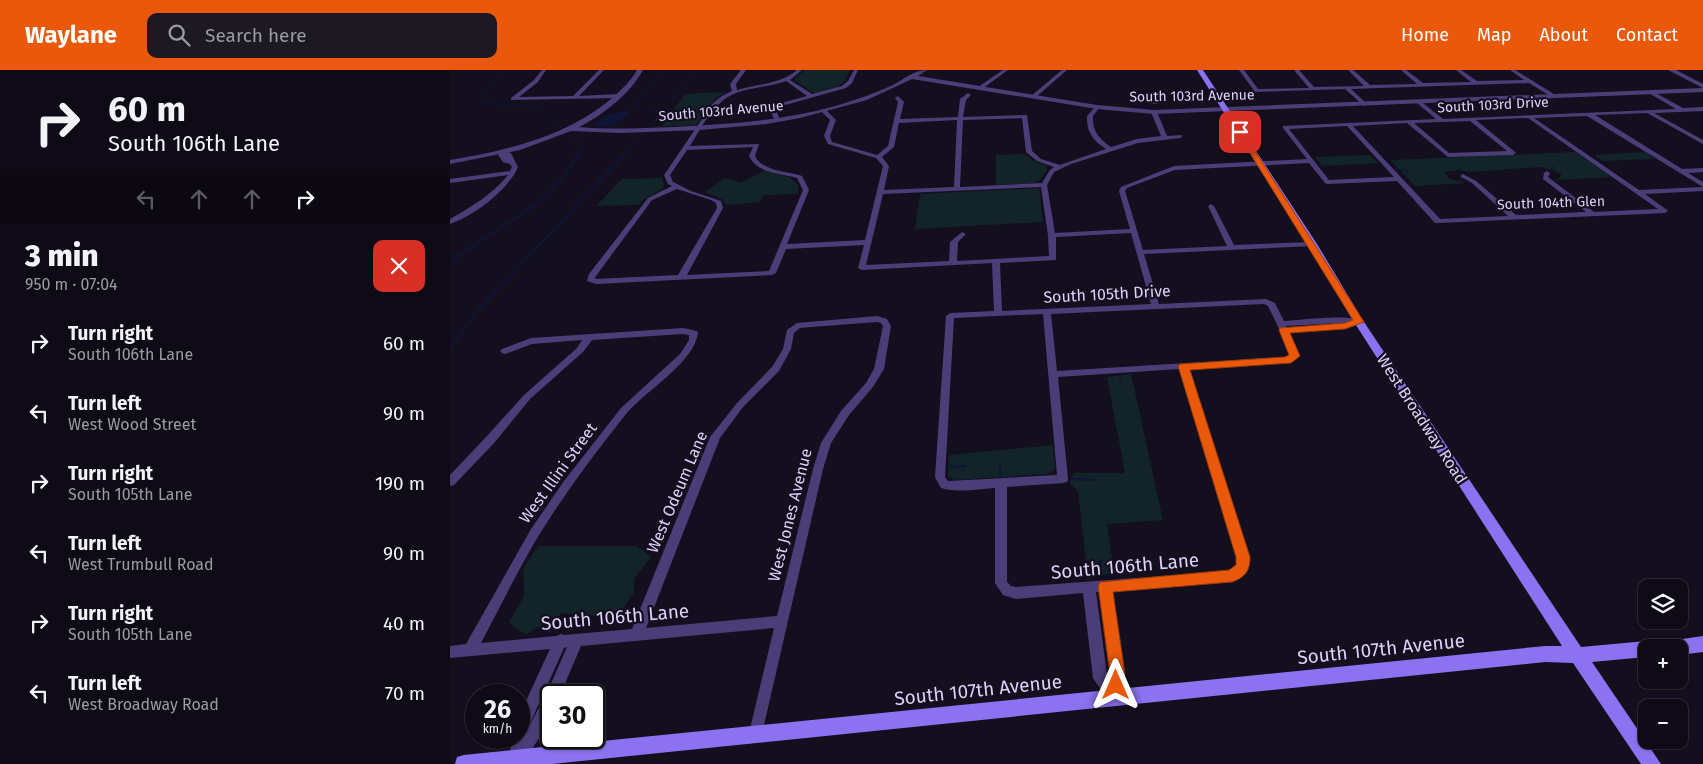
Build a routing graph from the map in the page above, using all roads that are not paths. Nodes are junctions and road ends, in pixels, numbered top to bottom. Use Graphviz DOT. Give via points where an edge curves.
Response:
graph roads {
  1 [pos="544,70"];
  2 [pos="602,70"];
  3 [pos="640,70"];
  4 [pos="744,70"];
  5 [pos="800,70"];
  6 [pos="856,70"];
  7 [pos="924,70"];
  8 [pos="1006,70"];
  9 [pos="1065,70"];
  10 [pos="1200,70"];
  11 [pos="1241,70"];
  12 [pos="1296,70"];
  13 [pos="1350,70"];
  14 [pos="1403,70"];
  15 [pos="1458,70"];
  16 [pos="1512,70"];
  17 [pos="1671,70"];
  18 [pos="912,77"];
  19 [pos="786,79"];
  20 [pos="1530,81"];
  21 [pos="1476,83"];
  22 [pos="1422,85"];
  23 [pos="1703,86"];
  24 [pos="1368,87"];
  25 [pos="980,88"];
  26 [pos="1347,88"];
  27 [pos="1313,89"];
  28 [pos="1703,90"];
  29 [pos="735,91"];
  30 [pos="1650,92"];
  31 [pos="968,95"];
  32 [pos="618,96"];
  33 [pos="811,96"];
  34 [pos="1554,96"];
  35 [pos="575,97"];
  36 [pos="1033,97"];
  37 [pos="898,98"];
  38 [pos="1150,102"];
  39 [pos="1157,102"];
  40 [pos="1419,102"];
  41 [pos="1364,104"];
  42 [pos="1097,107"];
  43 [pos="1225,109"];
  44 [pos="1703,109"];
  45 [pos="823,110"];
  46 [pos="1682,110"];
  47 [pos="1648,111"];
  48 [pos="1154,112"];
  49 [pos="1587,113"];
  50 [pos="1528,116"];
  51 [pos="777,119"];
  52 [pos="960,119"];
  53 [pos="1471,119"];
  54 [pos="1440,120"];
  55 [pos="898,121"];
  56 [pos="1409,122"];
  57 [pos="1348,124"];
  58 [pos="700,128"];
  59 [pos="572,129"];
  60 [pos="1180,136"];
  61 [pos="1165,138"];
  62 [pos="1703,142"];
  63 [pos="687,148"];
  64 [pos="1110,149"];
  65 [pos="504,152"];
  66 [pos="878,158"];
  67 [pos="450,162"];
  68 [pos="1312,162"];
  69 [pos="1260,164"];
  70 [pos="1058,167"];
  71 [pos="1703,170"];
  72 [pos="1680,171"];
  73 [pos="514,172"];
  74 [pos="1547,173"];
  75 [pos="1463,176"];
  76 [pos="1399,179"];
  77 [pos="450,181"];
  78 [pos="1044,185"];
  79 [pos="676,187"];
  80 [pos="1703,187"];
  81 [pos="957,189"];
  82 [pos="881,192"];
  83 [pos="1639,192"];
  84 [pos="1211,206"];
  85 [pos="1592,214"];
  86 [pos="1514,217"];
  87 [pos="450,222"];
  88 [pos="1134,231"];
  89 [pos="962,234"];
  90 [pos="1052,235"];
  91 [pos="869,242"];
  92 [pos="1312,244"];
  93 [pos="783,247"];
  94 [pos="1232,248"];
  95 [pos="1140,252"];
  96 [pos="996,261"];
  97 [pos="953,263"];
  98 [pos="681,278"];
  99 [pos="1156,306"];
  100 [pos="1047,312"];
  101 [pos="998,314"];
  102 [pos="1359,322"];
  103 [pos="797,326"];
  104 [pos="1282,327"];
  105 [pos="589,338"];
  106 [pos="505,351"];
  107 [pos="1183,366"];
  108 [pos="1053,374"];
  109 [pos="450,482"];
  110 [pos="1001,483"];
  111 [pos="1105,586"];
  112 [pos="1089,587"];
  113 [pos="783,621"];
  114 [pos="638,634"];
  115 [pos="577,639"];
  116 [pos="561,640"];
  117 [pos="1703,644"];
  118 [pos="1688,646"];
  119 [pos="470,650"];
  120 [pos="1638,650"];
  121 [pos="450,652"];
  122 [pos="1577,655"];
  123 [pos="557,684"];
  124 [pos="539,689"];
  125 [pos="1114,697"];
  126 [pos="530,708"];
  127 [pos="540,721"];
  128 [pos="756,732"];
  129 [pos="518,749"];
  130 [pos="518,758"];
  131 [pos="464,764"];
  132 [pos="1652,764"];
  1 -- 35 [label="street" via="513,99"];
  2 -- 35 [label="street"];
  3 -- 32 [label="street"];
  4 -- 29 [label="street" via="733,84"];
  5 -- 19 [label="street"];
  6 -- 33 [label="street" via="850,82 837,90"];
  7 -- 18 [label="street"];
  8 -- 25 [label="street"];
  9 -- 36 [label="street"];
  10 -- 43 [label="main road, West Broadway Road"];
  11 -- 27 [label="street" via="1257,91"];
  12 -- 27 [label="street"];
  13 -- 24 [label="street"];
  14 -- 22 [label="street"];
  15 -- 21 [label="street"];
  16 -- 20 [label="street"];
  17 -- 23 [label="street"];
  18 -- 25 [label="street, South 103rd Avenue"];
  18 -- 45 [label="street, South 103rd Avenue" via="874,95"];
  19 -- 29 [label="street"];
  19 -- 33 [label="street"];
  20 -- 21 [label="street"];
  20 -- 34 [label="street"];
  21 -- 22 [label="street"];
  22 -- 24 [label="street"];
  24 -- 26 [label="street"];
  25 -- 36 [label="street, South 103rd Avenue"];
  26 -- 27 [label="street"];
  26 -- 41 [label="street"];
  28 -- 30 [label="street, South 103rd Avenue"];
  29 -- 58 [label="street" via="717,102"];
  30 -- 34 [label="street, South 103rd Avenue"];
  30 -- 46 [label="street"];
  31 -- 52 [label="street" via="963,99"];
  32 -- 35 [label="street"];
  32 -- 59 [label="street" via="594,117"];
  33 -- 51 [label="street" via="774,108"];
  34 -- 40 [label="street, South 103rd Avenue"];
  36 -- 42 [label="street, South 103rd Avenue"];
  37 -- 55 [label="street" via="902,102"];
  38 -- 39 [label="street"];
  40 -- 41 [label="street, South 103rd Avenue"];
  40 -- 54 [label="street"];
  41 -- 43 [label="street, South 103rd Avenue"];
  42 -- 48 [label="street, South 103rd Avenue"];
  42 -- 64 [label="street" via="1090,116 1093,136"];
  43 -- 48 [label="street, South 103rd Avenue"];
  43 -- 69 [label="main road, West Broadway Road"];
  44 -- 46 [label="street, South 103rd Drive"];
  45 -- 51 [label="street, South 103rd Avenue"];
  45 -- 66 [label="street" via="833,120 827,139"];
  46 -- 47 [label="street, South 103rd Drive"];
  47 -- 49 [label="street, South 103rd Drive"];
  47 -- 62 [label="street"];
  48 -- 61 [label="street"];
  49 -- 50 [label="street, South 103rd Drive"];
  49 -- 72 [label="street"];
  50 -- 53 [label="street, South 103rd Drive"];
  50 -- 83 [label="street"];
  51 -- 58 [label="street, South 103rd Avenue"];
  52 -- 55 [label="street"];
  52 -- 70 [label="street" via="1025,116 1029,152 1039,160"];
  52 -- 81 [label="street"];
  53 -- 54 [label="street, South 103rd Drive"];
  53 -- 56 [label="street" via="1513,153 1448,155"];
  54 -- 56 [label="street, South 103rd Drive"];
  55 -- 66 [label="street" via="891,147"];
  56 -- 57 [label="street, South 103rd Drive"];
  57 -- 68 [label="street, South 103rd Drive" via="1285,126"];
  57 -- 76 [label="street"];
  58 -- 59 [label="street, South 103rd Avenue"];
  58 -- 63 [label="street"];
  59 -- 65 [label="street"];
  60 -- 61 [label="street"];
  61 -- 64 [label="street" via="1137,141"];
  63 -- 79 [label="street" via="668,175 670,183"];
  63 -- 93 [label="street" via="757,145 752,156 755,162 800,177 806,190"];
  64 -- 70 [label="street"];
  65 -- 67 [label="street"];
  65 -- 73 [label="street" via="501,155 516,167"];
  66 -- 82 [label="street" via="886,166"];
  68 -- 69 [label="street"];
  68 -- 76 [label="street" via="1327,182"];
  69 -- 88 [label="street" via="1174,168 1124,186 1122,192"];
  69 -- 92 [label="main road, West Broadway Road"];
  70 -- 78 [label="street"];
  71 -- 72 [label="street"];
  72 -- 80 [label="street"];
  73 -- 77 [label="street"];
  73 -- 87 [label="street" via="486,198"];
  74 -- 85 [label="street" via="1546,178"];
  75 -- 86 [label="street"];
  76 -- 86 [label="street, South 104th Glen" via="1438,221"];
  78 -- 81 [label="street"];
  78 -- 90 [label="street"];
  79 -- 98 [label="street" via="718,202 718,212"];
  79 -- 98 [label="street" via="650,199 591,281"];
  80 -- 83 [label="street"];
  81 -- 82 [label="street"];
  82 -- 91 [label="street"];
  83 -- 85 [label="street, South 104th Glen" via="1665,210"];
  84 -- 94 [label="street"];
  85 -- 86 [label="street, South 104th Glen"];
  88 -- 90 [label="street"];
  88 -- 95 [label="street"];
  89 -- 97 [label="street" via="954,242"];
  90 -- 96 [label="street" via="1053,258"];
  91 -- 93 [label="street"];
  91 -- 97 [label="street" via="862,268"];
  92 -- 94 [label="street"];
  92 -- 102 [label="main road, West Broadway Road"];
  93 -- 98 [label="street" via="772,273"];
  94 -- 95 [label="street"];
  95 -- 99 [label="street"];
  96 -- 97 [label="street"];
  96 -- 101 [label="street"];
  99 -- 100 [label="street, South 105th Drive"];
  99 -- 104 [label="street, South 105th Drive" via="1266,301 1272,305"];
  100 -- 101 [label="street, South 105th Drive"];
  100 -- 108 [label="street"];
  101 -- 110 [label="street, South 105th Drive" via="950,316 940,477 945,485"];
  102 -- 104 [label="street" via="1345,326"];
  102 -- 122 [label="main road, West Broadway Road"];
  103 -- 113 [label="street, West Jones Avenue" via="868,320 884,321 887,326 879,369 826,443"];
  103 -- 114 [label="street, West Odeum Lane" via="790,332 787,348 776,369 740,405 715,437"];
  104 -- 107 [label="street" via="1293,349 1294,356 1287,360"];
  105 -- 106 [label="street" via="531,341"];
  105 -- 109 [label="street" via="574,356 527,397"];
  105 -- 119 [label="street, West Illini Street" via="683,331 694,333 683,356 624,410 568,484 535,532"];
  107 -- 108 [label="street"];
  107 -- 111 [label="street, South 106th Lane" via="1243,557 1243,568 1232,576"];
  108 -- 110 [label="street" via="1063,479"];
  110 -- 112 [label="street, South 106th Lane" via="1001,583 1007,591"];
  111 -- 112 [label="street, South 106th Lane"];
  111 -- 125 [label="street" via="1118,674"];
  112 -- 125 [label="street" via="1100,678"];
  113 -- 114 [label="street, South 106th Lane"];
  113 -- 128 [label="street, West Jones Avenue"];
  114 -- 115 [label="street, South 106th Lane"];
  115 -- 116 [label="street, South 106th Lane"];
  115 -- 123 [label="street"];
  116 -- 119 [label="street, South 106th Lane"];
  116 -- 124 [label="street"];
  117 -- 118 [label="main road"];
  119 -- 121 [label="street, South 106th Lane"];
  120 -- 122 [label="main road, South 107th Avenue"];
  122 -- 125 [label="main road, South 107th Avenue" via="1545,654"];
  122 -- 132 [label="main road, West Broadway Road"];
  124 -- 126 [label="street"];
  125 -- 128 [label="main road, South 107th Avenue"];
  127 -- 130 [label="street"];
  128 -- 130 [label="main road, South 107th Avenue"];
  129 -- 130 [label="street"];
  130 -- 131 [label="main road, South 107th Avenue"];
}
